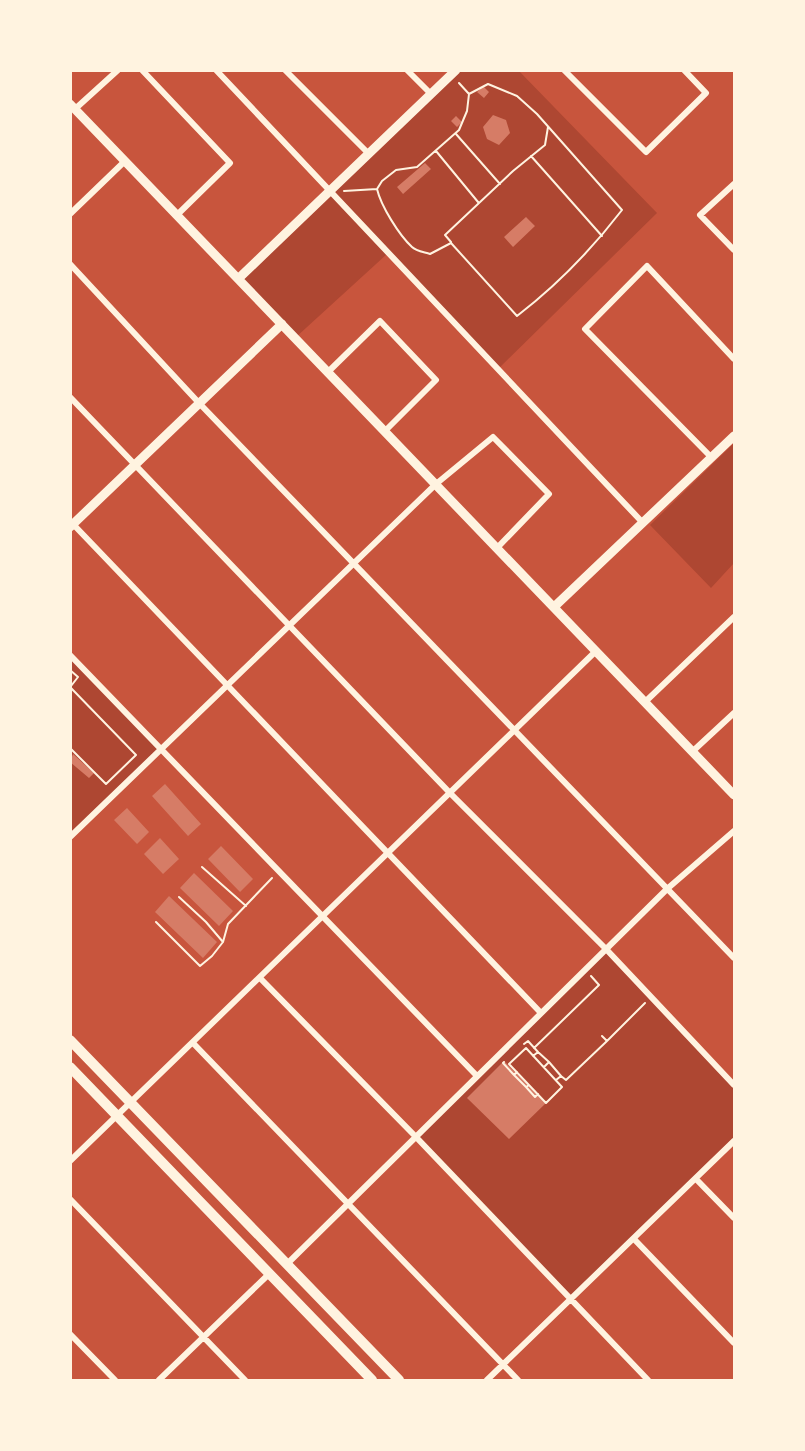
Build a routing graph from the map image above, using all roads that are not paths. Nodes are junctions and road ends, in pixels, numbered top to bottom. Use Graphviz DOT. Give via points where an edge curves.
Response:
graph roads {
  1 [pos="118,70"];
  2 [pos="142,70"];
  3 [pos="216,70"];
  4 [pos="285,70"];
  5 [pos="407,70"];
  6 [pos="564,70"];
  7 [pos="684,70"];
  8 [pos="454,73"];
  9 [pos="431,94"];
  10 [pos="73,107"];
  11 [pos="369,154"];
  12 [pos="125,161"];
  13 [pos="735,184"];
  14 [pos="329,192"];
  15 [pos="70,214"];
  16 [pos="177,215"];
  17 [pos="735,250"];
  18 [pos="70,264"];
  19 [pos="238,279"];
  20 [pos="282,324"];
  21 [pos="735,359"];
  22 [pos="328,372"];
  23 [pos="70,397"];
  24 [pos="199,403"];
  25 [pos="385,431"];
  26 [pos="735,436"];
  27 [pos="712,458"];
  28 [pos="135,465"];
  29 [pos="436,484"];
  30 [pos="643,523"];
  31 [pos="71,524"];
  32 [pos="497,548"];
  33 [pos="354,564"];
  34 [pos="554,607"];
  35 [pos="735,617"];
  36 [pos="290,626"];
  37 [pos="597,651"];
  38 [pos="70,655"];
  39 [pos="229,686"];
  40 [pos="645,702"];
  41 [pos="735,713"];
  42 [pos="515,731"];
  43 [pos="162,750"];
  44 [pos="693,751"];
  45 [pos="733,789"];
  46 [pos="450,793"];
  47 [pos="735,831"];
  48 [pos="70,837"];
  49 [pos="389,853"];
  50 [pos="667,888"];
  51 [pos="322,918"];
  52 [pos="606,949"];
  53 [pos="735,958"];
  54 [pos="260,978"];
  55 [pos="541,1013"];
  56 [pos="70,1040"];
  57 [pos="193,1043"];
  58 [pos="70,1067"];
  59 [pos="477,1076"];
  60 [pos="735,1084"];
  61 [pos="131,1103"];
  62 [pos="118,1116"];
  63 [pos="416,1137"];
  64 [pos="735,1141"];
  65 [pos="70,1161"];
  66 [pos="696,1179"];
  67 [pos="70,1199"];
  68 [pos="348,1204"];
  69 [pos="735,1218"];
  70 [pos="634,1239"];
  71 [pos="287,1264"];
  72 [pos="269,1274"];
  73 [pos="570,1300"];
  74 [pos="70,1334"];
  75 [pos="204,1337"];
  76 [pos="735,1343"];
  77 [pos="503,1365"];
  78 [pos="115,1380"];
  79 [pos="159,1380"];
  80 [pos="245,1380"];
  81 [pos="372,1380"];
  82 [pos="399,1380"];
  83 [pos="488,1380"];
  84 [pos="518,1380"];
  85 [pos="648,1380"];
  1 -- 10 [label="street"];
  2 -- 16 [label="street" via="230,163"];
  3 -- 14 [label="street"];
  4 -- 11 [label="street"];
  5 -- 9 [label="street"];
  6 -- 7 [label="street" via="646,152 706,93"];
  8 -- 9 [label="street"];
  9 -- 11 [label="street"];
  10 -- 12 [label="street"];
  11 -- 14 [label="street"];
  12 -- 15 [label="street"];
  12 -- 16 [label="street"];
  13 -- 17 [label="street" via="700,215"];
  14 -- 19 [label="street"];
  14 -- 30 [label="street"];
  16 -- 19 [label="street"];
  18 -- 24 [label="street"];
  19 -- 20 [label="street"];
  20 -- 22 [label="street"];
  20 -- 24 [label="street"];
  21 -- 27 [label="street" via="647,266 585,329"];
  22 -- 25 [label="street"];
  22 -- 25 [label="street" via="380,321 436,380"];
  23 -- 28 [label="street"];
  24 -- 28 [label="street"];
  24 -- 33 [label="street"];
  25 -- 29 [label="street"];
  26 -- 27 [label="street"];
  27 -- 30 [label="street"];
  28 -- 31 [label="street"];
  28 -- 36 [label="street"];
  29 -- 32 [label="street"];
  29 -- 32 [label="street" via="493,437 549,494"];
  29 -- 33 [label="street"];
  30 -- 34 [label="street"];
  31 -- 39 [label="street"];
  32 -- 34 [label="street"];
  33 -- 36 [label="street"];
  33 -- 42 [label="street"];
  34 -- 37 [label="street"];
  35 -- 40 [label="street"];
  36 -- 39 [label="street"];
  36 -- 46 [label="street"];
  37 -- 40 [label="street"];
  37 -- 42 [label="street"];
  38 -- 43 [label="street"];
  39 -- 43 [label="street"];
  39 -- 49 [label="street"];
  40 -- 44 [label="street"];
  41 -- 44 [label="street"];
  42 -- 46 [label="street"];
  42 -- 50 [label="street"];
  43 -- 48 [label="street"];
  43 -- 51 [label="street"];
  44 -- 45 [label="street"];
  46 -- 49 [label="street"];
  46 -- 52 [label="street"];
  47 -- 50 [label="street"];
  49 -- 51 [label="street"];
  49 -- 55 [label="street"];
  50 -- 52 [label="street"];
  50 -- 53 [label="street"];
  51 -- 54 [label="street"];
  51 -- 59 [label="street"];
  52 -- 55 [label="street"];
  52 -- 60 [label="street"];
  54 -- 57 [label="street"];
  54 -- 63 [label="street"];
  55 -- 59 [label="street"];
  56 -- 61 [label="main road"];
  57 -- 61 [label="street"];
  57 -- 68 [label="street"];
  58 -- 62 [label="main road"];
  59 -- 63 [label="street"];
  61 -- 62 [label="street"];
  61 -- 71 [label="main road"];
  62 -- 65 [label="street"];
  62 -- 72 [label="main road"];
  63 -- 68 [label="street"];
  63 -- 73 [label="street"];
  64 -- 66 [label="street"];
  66 -- 69 [label="street"];
  66 -- 70 [label="street"];
  67 -- 75 [label="street"];
  68 -- 71 [label="street"];
  68 -- 77 [label="street"];
  70 -- 73 [label="street"];
  70 -- 76 [label="street"];
  71 -- 82 [label="main road"];
  72 -- 75 [label="street"];
  72 -- 81 [label="main road"];
  73 -- 77 [label="street"];
  73 -- 85 [label="street"];
  74 -- 78 [label="street"];
  75 -- 79 [label="street"];
  75 -- 80 [label="street"];
  77 -- 83 [label="street"];
  77 -- 84 [label="street"];
}
